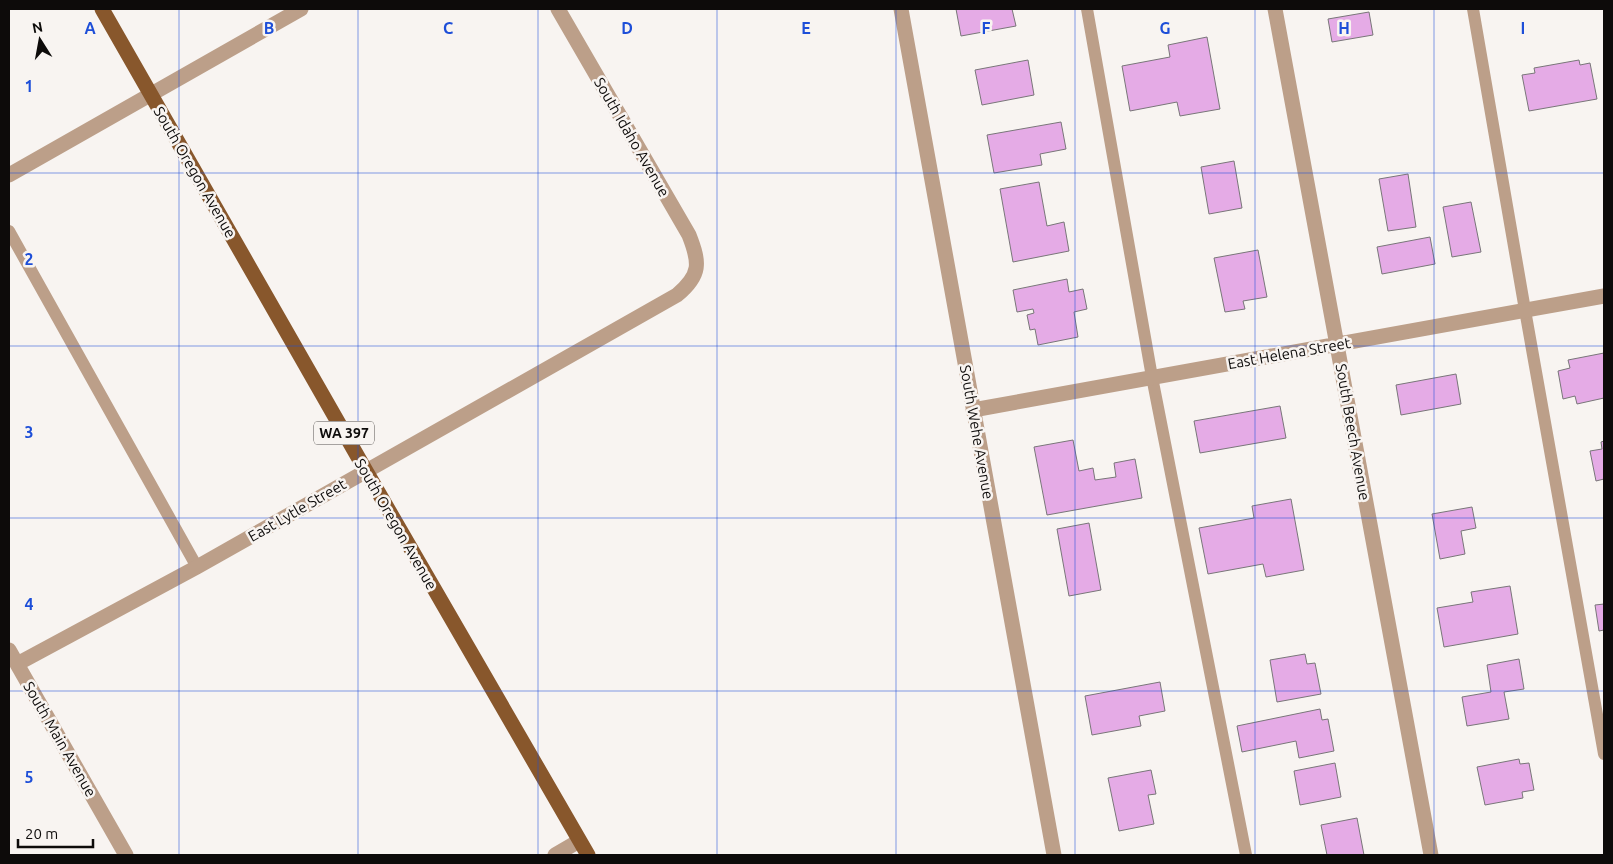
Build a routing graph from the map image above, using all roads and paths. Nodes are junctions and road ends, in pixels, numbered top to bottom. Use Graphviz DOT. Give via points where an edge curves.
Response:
graph roads {
  1 [pos="102,9"];
  2 [pos="301,9"];
  3 [pos="558,9"];
  4 [pos="901,9"];
  5 [pos="1087,9"];
  6 [pos="1275,9"];
  7 [pos="1473,9"];
  8 [pos="150,94"];
  9 [pos="9,175"];
  10 [pos="9,231"];
  11 [pos="697,269"];
  12 [pos="1604,296"];
  13 [pos="1525,310"];
  14 [pos="1337,344"];
  15 [pos="1152,378"];
  16 [pos="974,410"];
  17 [pos="366,471"];
  18 [pos="197,567"];
  19 [pos="9,650"];
  20 [pos="17,664"];
  21 [pos="1604,754"];
  22 [pos="580,841"];
  23 [pos="126,855"];
  24 [pos="555,855"];
  25 [pos="588,855"];
  26 [pos="1054,855"];
  27 [pos="1246,855"];
  28 [pos="1430,855"];
  1 -- 8 [label="main road, South Oregon Avenue / WA 397"];
  2 -- 8 [label="street"];
  3 -- 11 [label="street, South Idaho Avenue" via="689,235 696,252"];
  4 -- 16 [label="street, South Wehe Avenue"];
  5 -- 15 [label="lane"];
  6 -- 14 [label="street, South Beech Avenue"];
  7 -- 13 [label="lane"];
  8 -- 9 [label="street"];
  8 -- 17 [label="main road, South Oregon Avenue / WA 397"];
  10 -- 18 [label="lane"];
  11 -- 17 [label="street, East Lytle Street" via="690,284 677,295"];
  12 -- 13 [label="street, East Helena Street"];
  13 -- 14 [label="street, East Helena Street"];
  13 -- 21 [label="lane"];
  14 -- 15 [label="street, East Helena Street"];
  14 -- 28 [label="street, South Beech Avenue"];
  15 -- 16 [label="street, East Helena Street"];
  15 -- 27 [label="lane"];
  16 -- 26 [label="street, South Wehe Avenue"];
  17 -- 18 [label="street, East Lytle Street"];
  17 -- 22 [label="main road, South Oregon Avenue / WA 397"];
  18 -- 20 [label="street, East Lytle Street"];
  19 -- 20 [label="street, South Main Avenue"];
  20 -- 23 [label="street, South Main Avenue"];
  22 -- 24 [label="street"];
  22 -- 25 [label="main road, South Oregon Avenue / WA 397"];
}
